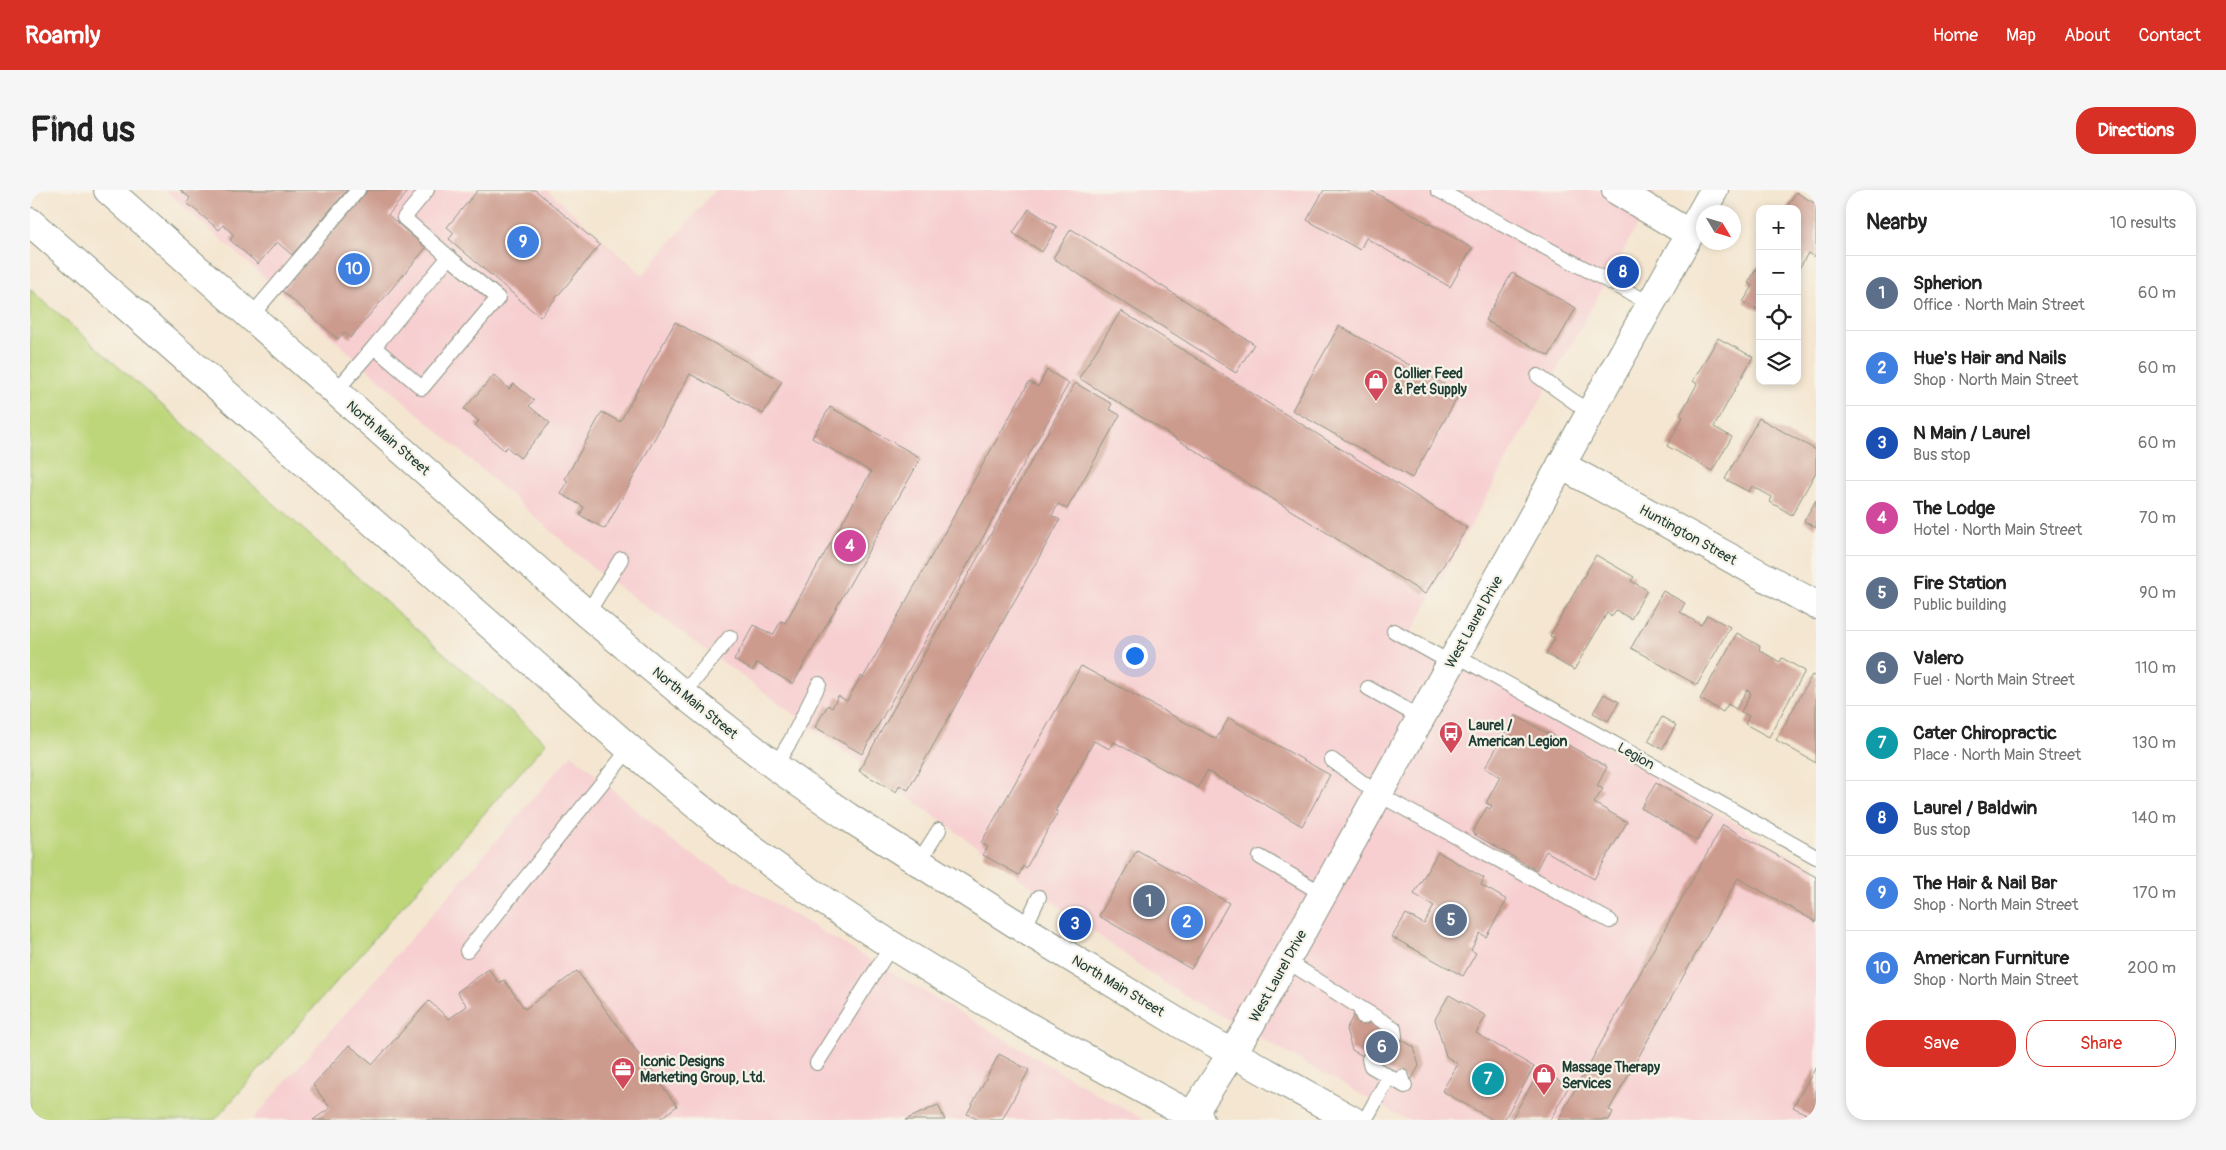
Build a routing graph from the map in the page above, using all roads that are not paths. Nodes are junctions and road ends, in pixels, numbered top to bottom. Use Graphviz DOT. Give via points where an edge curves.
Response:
graph roads {
  1 [pos="108,190"];
  2 [pos="358,190"];
  3 [pos="427,190"];
  4 [pos="1438,190"];
  5 [pos="1616,190"];
  6 [pos="1714,190"];
  7 [pos="30,222"];
  8 [pos="1690,234"];
  9 [pos="449,257"];
  10 [pos="1650,304"];
  11 [pos="251,316"];
  12 [pos="374,347"];
  13 [pos="1538,376"];
  14 [pos="336,391"];
  15 [pos="1590,413"];
  16 [pos="1561,464"];
  17 [pos="621,559"];
  18 [pos="1816,605"];
  19 [pos="587,614"];
  20 [pos="1394,631"];
  21 [pos="730,637"];
  22 [pos="1454,659"];
  23 [pos="819,684"];
  24 [pos="1368,688"];
  25 [pos="683,694"];
  26 [pos="1421,718"];
  27 [pos="630,748"];
  28 [pos="1332,760"];
  29 [pos="775,766"];
  30 [pos="1378,794"];
  31 [pos="938,830"];
  32 [pos="1260,857"];
  33 [pos="1816,857"];
  34 [pos="918,863"];
  35 [pos="1323,894"];
  36 [pos="1039,897"];
  37 [pos="1610,920"];
  38 [pos="1024,930"];
  39 [pos="892,945"];
  40 [pos="467,951"];
  41 [pos="1287,961"];
  42 [pos="1395,1036"];
  43 [pos="1234,1054"];
  44 [pos="1369,1059"];
  45 [pos="817,1063"];
  46 [pos="1194,1119"];
  47 [pos="1352,1120"];
  48 [pos="1365,1120"];
  1 -- 11 [label="main road, North Main Street"];
  2 -- 11 [label="lane"];
  3 -- 9 [label="lane" via="404,218"];
  4 -- 10 [label="lane"];
  5 -- 8 [label="main road"];
  6 -- 8 [label="main road, West Laurel Drive"];
  7 -- 27 [label="main road"];
  8 -- 10 [label="main road, West Laurel Drive"];
  9 -- 12 [label="lane"];
  9 -- 12 [label="lane" via="498,298 422,388"];
  10 -- 15 [label="main road, West Laurel Drive"];
  11 -- 14 [label="main road, North Main Street"];
  12 -- 14 [label="lane"];
  13 -- 15 [label="lane"];
  14 -- 19 [label="main road, North Main Street"];
  15 -- 16 [label="main road, West Laurel Drive"];
  16 -- 18 [label="main road, Huntington Street"];
  16 -- 22 [label="main road, West Laurel Drive"];
  17 -- 19 [label="lane"];
  19 -- 25 [label="main road, North Main Street"];
  20 -- 22 [label="lane, Legion"];
  21 -- 25 [label="lane"];
  22 -- 26 [label="main road, West Laurel Drive"];
  22 -- 33 [label="lane, Legion"];
  23 -- 29 [label="lane"];
  24 -- 26 [label="lane"];
  25 -- 29 [label="main road, North Main Street"];
  26 -- 30 [label="main road, West Laurel Drive"];
  27 -- 39 [label="main road" via="752,849"];
  27 -- 40 [label="lane"];
  28 -- 30 [label="lane"];
  29 -- 34 [label="main road, North Main Street"];
  30 -- 35 [label="main road, West Laurel Drive"];
  30 -- 37 [label="lane"];
  31 -- 34 [label="lane"];
  32 -- 35 [label="lane"];
  34 -- 38 [label="main road, North Main Street"];
  35 -- 41 [label="main road, West Laurel Drive"];
  36 -- 38 [label="lane"];
  38 -- 43 [label="main road, North Main Street"];
  39 -- 45 [label="lane"];
  39 -- 46 [label="main road"];
  41 -- 42 [label="lane" via="1361,1012 1394,1028"];
  41 -- 43 [label="main road, West Laurel Drive"];
  43 -- 46 [label="main road, West Laurel Drive"];
  43 -- 47 [label="main road, North Main Street"];
  44 -- 48 [label="lane" via="1371,1066 1395,1077"];
}
